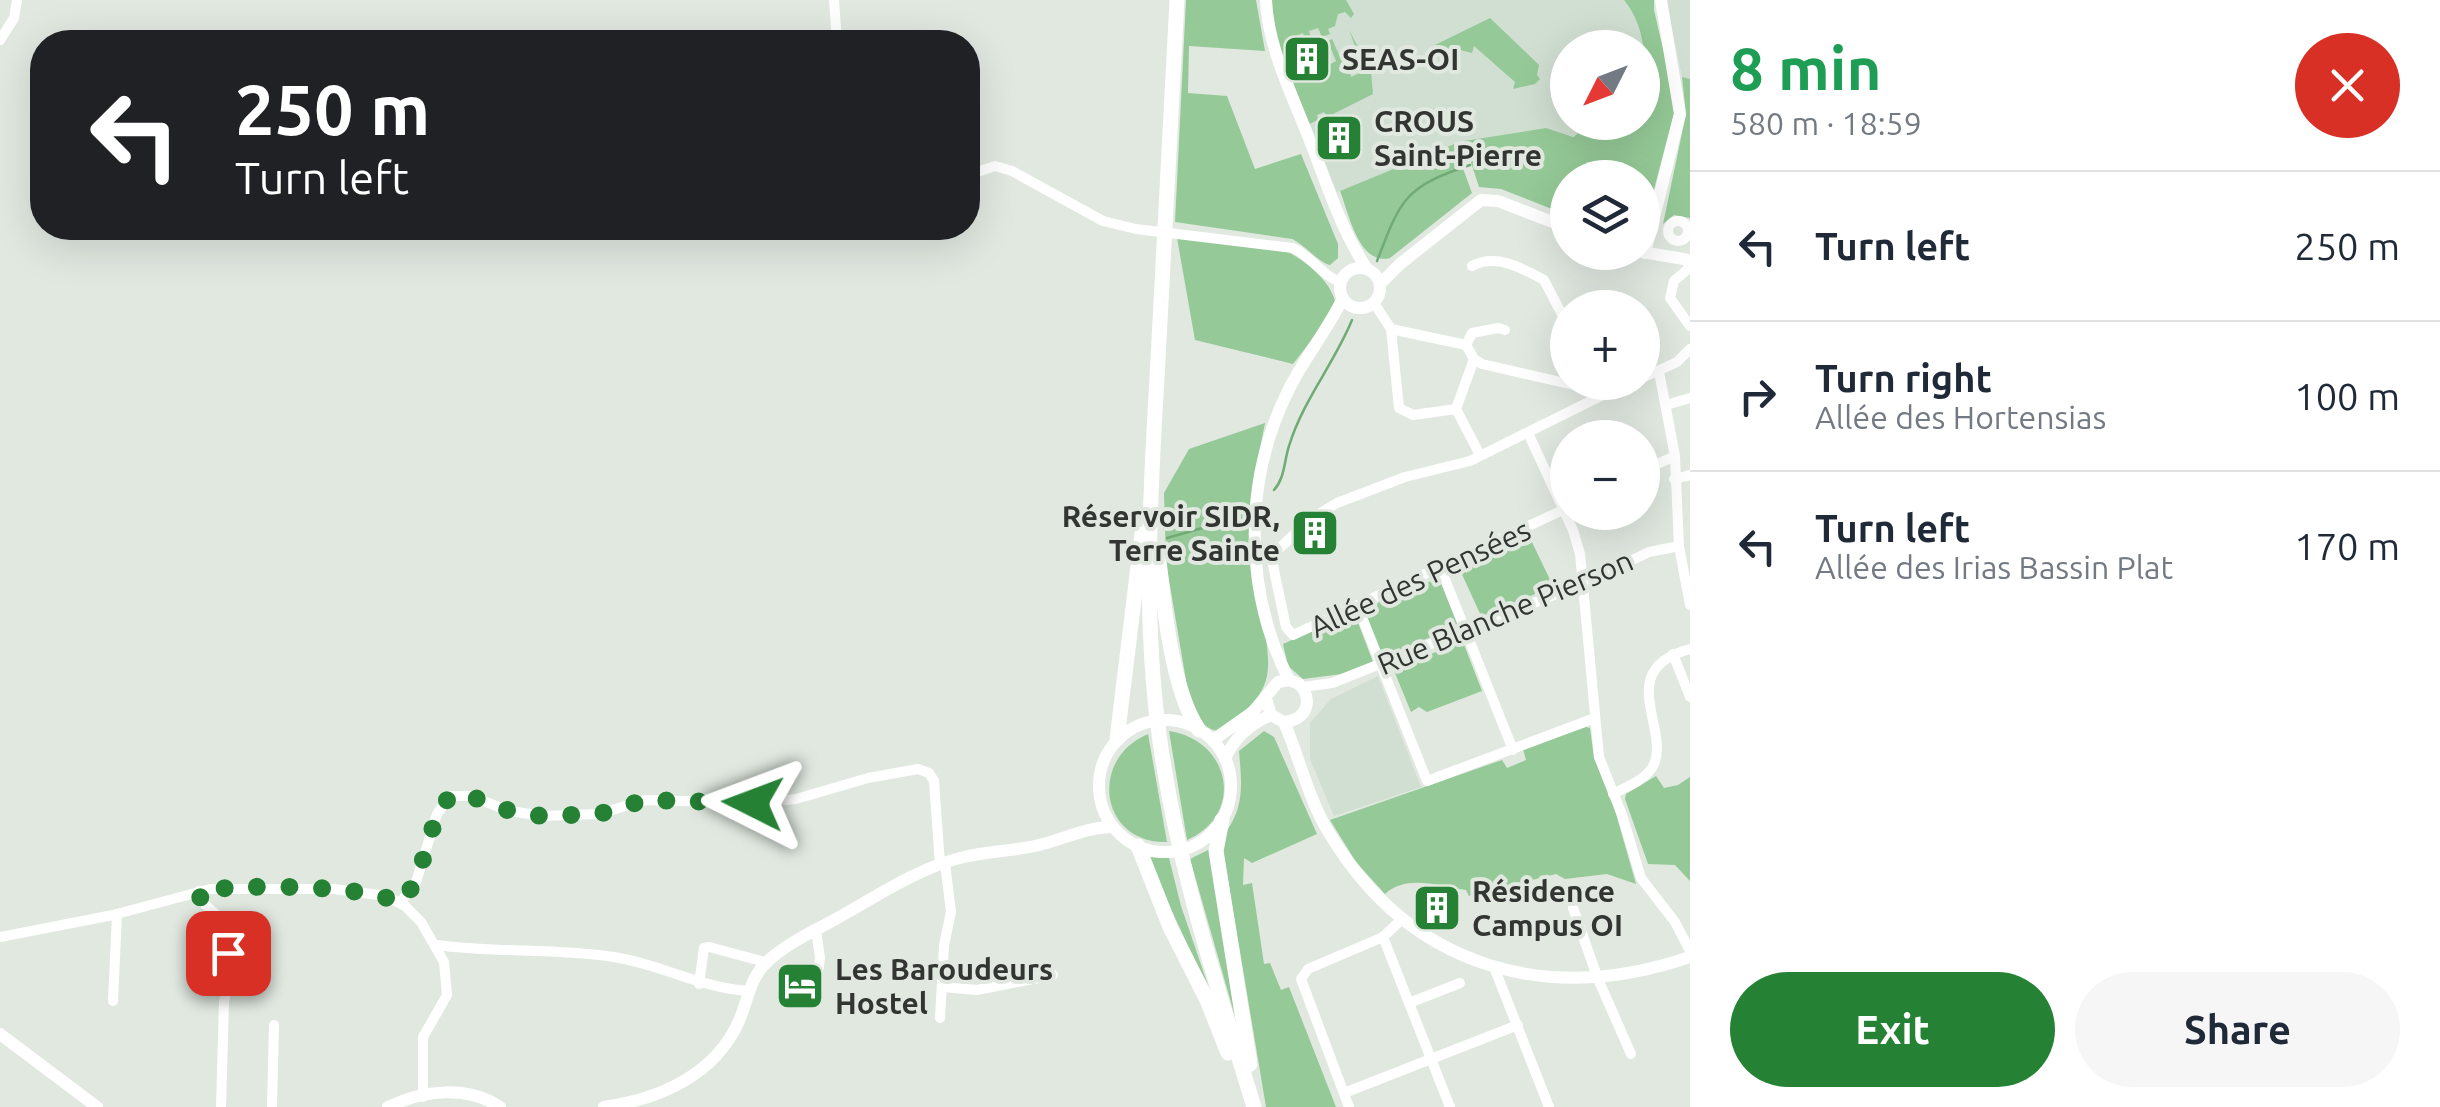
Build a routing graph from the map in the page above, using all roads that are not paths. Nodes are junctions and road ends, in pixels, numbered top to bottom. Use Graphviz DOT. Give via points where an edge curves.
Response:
graph roads {
  1 [pos="17,0"];
  2 [pos="834,0"];
  3 [pos="1177,0"];
  4 [pos="1266,0"];
  5 [pos="1661,0"];
  6 [pos="836,30"];
  7 [pos="0,40"];
  8 [pos="980,171"];
  9 [pos="1660,191"];
  10 [pos="1550,221"];
  11 [pos="1350,242"];
  12 [pos="1660,255"];
  13 [pos="1690,260"];
  14 [pos="1472,266"];
  15 [pos="1374,275"];
  16 [pos="1345,276"];
  17 [pos="1550,292"];
  18 [pos="1348,302"];
  19 [pos="1374,303"];
  20 [pos="1690,326"];
  21 [pos="1391,329"];
  22 [pos="1505,330"];
  23 [pos="1466,346"];
  24 [pos="1690,349"];
  25 [pos="1474,358"];
  26 [pos="1660,371"];
  27 [pos="1550,380"];
  28 [pos="1660,380"];
  29 [pos="1690,398"];
  30 [pos="1580,400"];
  31 [pos="1666,405"];
  32 [pos="1456,409"];
  33 [pos="1528,433"];
  34 [pos="1154,440"];
  35 [pos="1480,456"];
  36 [pos="1675,456"];
  37 [pos="1660,463"];
  38 [pos="1690,475"];
  39 [pos="1550,478"];
  40 [pos="1674,479"];
  41 [pos="1152,492"];
  42 [pos="1550,516"];
  43 [pos="1573,530"];
  44 [pos="1683,549"];
  45 [pos="1271,556"];
  46 [pos="1254,559"];
  47 [pos="1440,569"];
  48 [pos="1584,584"];
  49 [pos="1690,605"];
  50 [pos="1358,607"];
  51 [pos="1466,631"];
  52 [pos="1272,646"];
  53 [pos="1690,649"];
  54 [pos="1674,654"];
  55 [pos="1381,664"];
  56 [pos="1289,680"];
  57 [pos="1273,685"];
  58 [pos="1306,694"];
  59 [pos="1690,697"];
  60 [pos="1266,700"];
  61 [pos="1271,715"];
  62 [pos="1594,718"];
  63 [pos="1292,721"];
  64 [pos="1206,735"];
  65 [pos="1117,739"];
  66 [pos="1512,750"];
  67 [pos="1225,759"];
  68 [pos="1613,794"];
  69 [pos="1101,804"];
  70 [pos="1222,820"];
  71 [pos="1113,826"];
  72 [pos="1073,834"];
  73 [pos="1138,846"];
  74 [pos="942,864"];
  75 [pos="199,891"];
  76 [pos="400,903"];
  77 [pos="1573,908"];
  78 [pos="117,914"];
  79 [pos="1402,919"];
  80 [pos="816,930"];
  81 [pos="0,937"];
  82 [pos="1384,938"];
  83 [pos="436,945"];
  84 [pos="1690,954"];
  85 [pos="765,962"];
  86 [pos="1494,968"];
  87 [pos="1053,975"];
  88 [pos="1598,979"];
  89 [pos="1460,983"];
  90 [pos="699,984"];
  91 [pos="942,987"];
  92 [pos="748,991"];
  93 [pos="816,992"];
  94 [pos="113,1001"];
  95 [pos="1409,1003"];
  96 [pos="940,1018"];
  97 [pos="274,1025"];
  98 [pos="1518,1025"];
  99 [pos="0,1034"];
  100 [pos="1631,1054"];
  101 [pos="1431,1059"];
  102 [pos="1344,1093"];
  103 [pos="422,1097"];
  104 [pos="97,1107"];
  105 [pos="221,1107"];
  106 [pos="272,1107"];
  107 [pos="388,1107"];
  108 [pos="500,1107"];
  109 [pos="604,1107"];
  110 [pos="1254,1107"];
  111 [pos="1349,1107"];
  112 [pos="1450,1107"];
  113 [pos="1549,1107"];
  1 -- 7 [label="street"];
  2 -- 6 [label="street"];
  3 -- 34 [label="main road"];
  4 -- 11 [label="street" via="1280,64"];
  5 -- 9 [label="street" via="1680,114"];
  8 -- 16 [label="street" via="1012,171 1103,221 1293,248 1322,274"];
  10 -- 15 [label="street" via="1481,200 1400,264"];
  11 -- 15 [label="street"];
  11 -- 16 [label="street"];
  12 -- 13 [label="street"];
  13 -- 20 [label="street" via="1670,298"];
  14 -- 17 [label="street" via="1496,259 1544,280"];
  15 -- 16 [label="street"];
  15 -- 19 [label="street" via="1380,294"];
  16 -- 18 [label="street"];
  18 -- 19 [label="street" via="1362,308"];
  18 -- 46 [label="street" via="1298,372 1271,430 1256,503"];
  19 -- 21 [label="street"];
  21 -- 23 [label="street"];
  21 -- 32 [label="street" via="1403,412"];
  22 -- 23 [label="street" via="1472,332"];
  23 -- 25 [label="street"];
  24 -- 26 [label="street"];
  25 -- 27 [label="street"];
  25 -- 32 [label="street"];
  28 -- 31 [label="street"];
  29 -- 31 [label="street"];
  30 -- 33 [label="street"];
  31 -- 36 [label="street"];
  32 -- 35 [label="street"];
  33 -- 35 [label="street"];
  33 -- 39 [label="street"];
  34 -- 41 [label="main road"];
  34 -- 65 [label="main road"];
  35 -- 45 [label="street" via="1337,503"];
  36 -- 37 [label="street"];
  36 -- 40 [label="street"];
  38 -- 40 [label="street"];
  40 -- 44 [label="street"];
  41 -- 64 [label="main road" via="1184,700"];
  41 -- 110 [label="main road" via="1152,670 1168,792 1189,894"];
  42 -- 47 [label="street, Allée des Pensées"];
  43 -- 48 [label="street"];
  44 -- 48 [label="street, Rue Blanche Pierson" via="1650,552"];
  44 -- 49 [label="street"];
  45 -- 46 [label="street"];
  45 -- 50 [label="street, Allée des Pensées" via="1290,634"];
  46 -- 52 [label="street"];
  47 -- 50 [label="street, Allée des Pensées"];
  47 -- 51 [label="street"];
  48 -- 51 [label="street, Rue Blanche Pierson"];
  48 -- 62 [label="street"];
  50 -- 55 [label="street"];
  51 -- 55 [label="street, Rue Blanche Pierson"];
  51 -- 66 [label="street"];
  52 -- 56 [label="street"];
  52 -- 57 [label="street"];
  53 -- 54 [label="street"];
  54 -- 59 [label="street"];
  54 -- 68 [label="street" via="1650,684 1653,766"];
  55 -- 58 [label="street, Rue Blanche Pierson"];
  55 -- 66 [label="street" via="1426,781"];
  56 -- 57 [label="street"];
  56 -- 58 [label="street"];
  57 -- 60 [label="street"];
  58 -- 63 [label="street"];
  60 -- 61 [label="street"];
  60 -- 64 [label="street" via="1227,733"];
  61 -- 63 [label="street"];
  61 -- 67 [label="street" via="1245,731"];
  62 -- 66 [label="street"];
  62 -- 68 [label="street" via="1598,757"];
  63 -- 79 [label="street" via="1328,832"];
  64 -- 65 [label="street" via="1174,720 1148,722"];
  64 -- 67 [label="street"];
  65 -- 69 [label="street" via="1102,762"];
  67 -- 70 [label="street" via="1230,796"];
  68 -- 84 [label="street" via="1641,878 1676,922"];
  69 -- 71 [label="street"];
  69 -- 72 [label="street"];
  70 -- 73 [label="street" via="1206,838 1173,852"];
  70 -- 110 [label="main road" via="1216,851"];
  71 -- 72 [label="street"];
  71 -- 73 [label="street"];
  72 -- 74 [label="street"];
  73 -- 110 [label="main road"];
  74 -- 76 [label="street" via="934,781 918,769 796,799 645,800 599,814 542,816 450,796 437,814 416,882"];
  74 -- 80 [label="street"];
  74 -- 91 [label="street" via="951,912"];
  75 -- 76 [label="street" via="334,889"];
  75 -- 78 [label="street"];
  75 -- 105 [label="street" via="226,931 230,975"];
  76 -- 83 [label="street"];
  77 -- 88 [label="street"];
  78 -- 81 [label="street"];
  78 -- 94 [label="street"];
  79 -- 82 [label="street"];
  79 -- 86 [label="street"];
  80 -- 85 [label="street"];
  80 -- 93 [label="street"];
  82 -- 95 [label="street"];
  82 -- 102 [label="street" via="1308,969 1302,978"];
  83 -- 90 [label="street" via="613,957"];
  83 -- 103 [label="street" via="448,984 423,1037"];
  84 -- 88 [label="street" via="1643,973"];
  85 -- 90 [label="street" via="708,946"];
  85 -- 92 [label="street"];
  86 -- 88 [label="street"];
  86 -- 98 [label="street"];
  87 -- 91 [label="street" via="977,990"];
  88 -- 100 [label="street"];
  89 -- 95 [label="street"];
  90 -- 92 [label="street"];
  91 -- 96 [label="street"];
  92 -- 109 [label="street" via="730,1039 679,1086"];
  95 -- 101 [label="street"];
  97 -- 106 [label="street"];
  98 -- 101 [label="street"];
  98 -- 113 [label="street"];
  99 -- 104 [label="street"];
  101 -- 102 [label="street"];
  101 -- 112 [label="street"];
  102 -- 111 [label="street"];
  103 -- 107 [label="street"];
  103 -- 108 [label="street" via="470,1092"];
}
